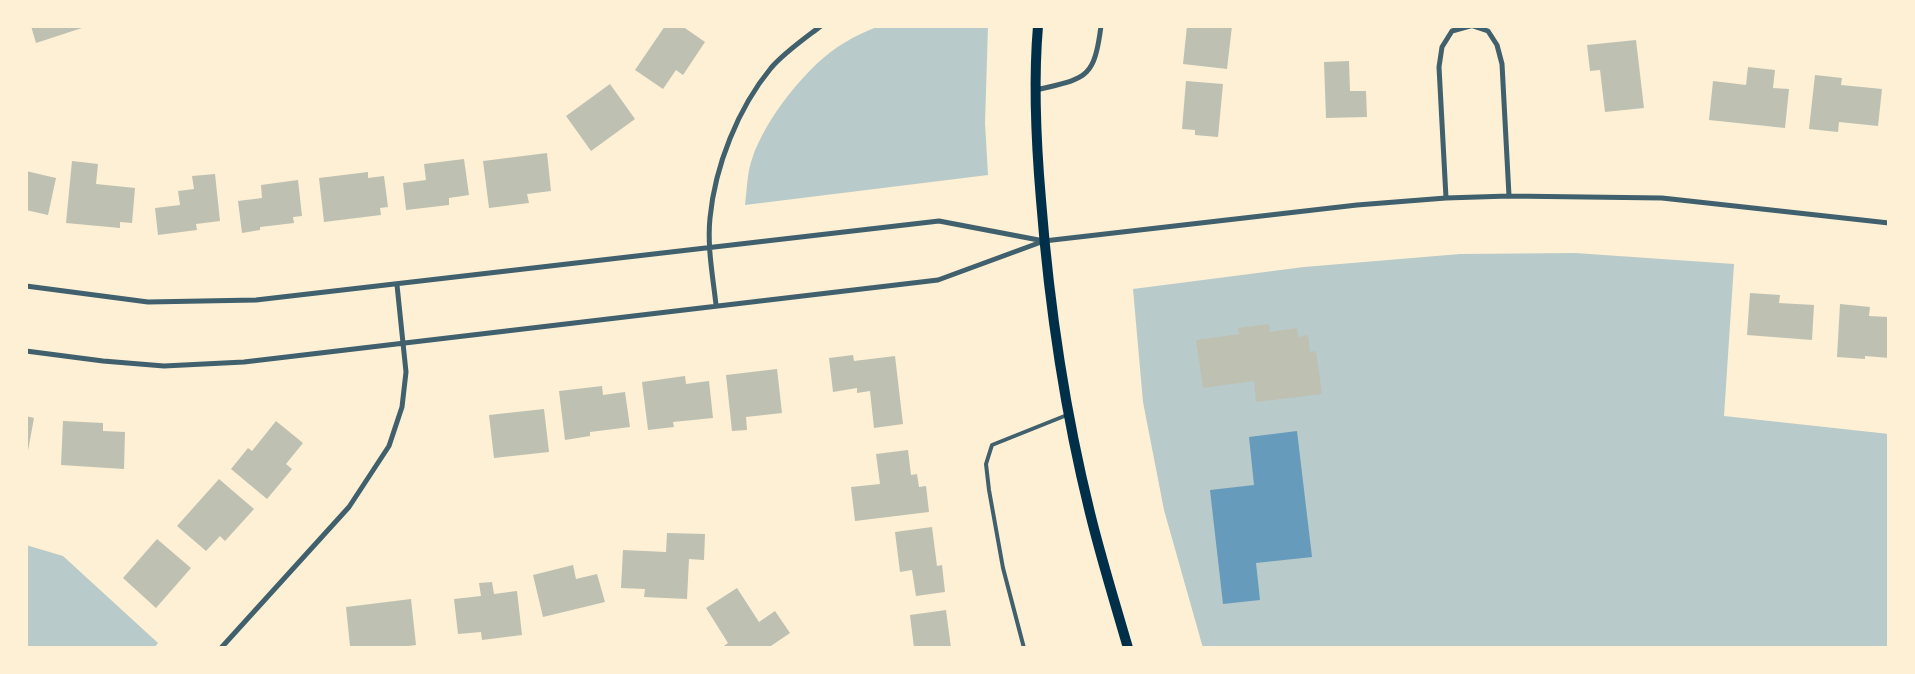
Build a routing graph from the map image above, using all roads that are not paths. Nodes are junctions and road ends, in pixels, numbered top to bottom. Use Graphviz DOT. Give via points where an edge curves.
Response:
graph roads {
  1 [pos="821,26"];
  2 [pos="1038,26"];
  3 [pos="1101,26"];
  4 [pos="1471,26"];
  5 [pos="1035,90"];
  6 [pos="1509,196"];
  7 [pos="1446,198"];
  8 [pos="1889,223"];
  9 [pos="1044,241"];
  10 [pos="710,248"];
  11 [pos="397,285"];
  12 [pos="26,286"];
  13 [pos="716,305"];
  14 [pos="404,344"];
  15 [pos="26,351"];
  16 [pos="1069,414"];
  17 [pos="221,648"];
  18 [pos="1024,648"];
  19 [pos="1128,648"];
  1 -- 10 [label="street" via="772,68 748,102 728,144 719,174 710,218"];
  2 -- 5 [label="main road"];
  3 -- 5 [label="street" via="1097,56 1087,74 1068,83"];
  4 -- 6 [label="street" via="1488,31 1497,45 1502,64"];
  4 -- 7 [label="street" via="1452,31 1442,48 1439,67"];
  5 -- 9 [label="main road"];
  6 -- 7 [label="street"];
  6 -- 8 [label="street" via="1662,198"];
  7 -- 9 [label="street"];
  9 -- 10 [label="street" via="939,221"];
  9 -- 13 [label="street" via="938,280"];
  9 -- 16 [label="main road"];
  10 -- 11 [label="street"];
  10 -- 13 [label="street"];
  11 -- 12 [label="street" via="256,300 148,302"];
  11 -- 14 [label="street"];
  13 -- 14 [label="street"];
  14 -- 15 [label="street" via="244,362 164,366"];
  14 -- 17 [label="street" via="406,372 402,407 389,446 349,507"];
  16 -- 18 [label="lane" via="992,445 986,464 1003,568"];
  16 -- 19 [label="main road" via="1090,512"];
}
